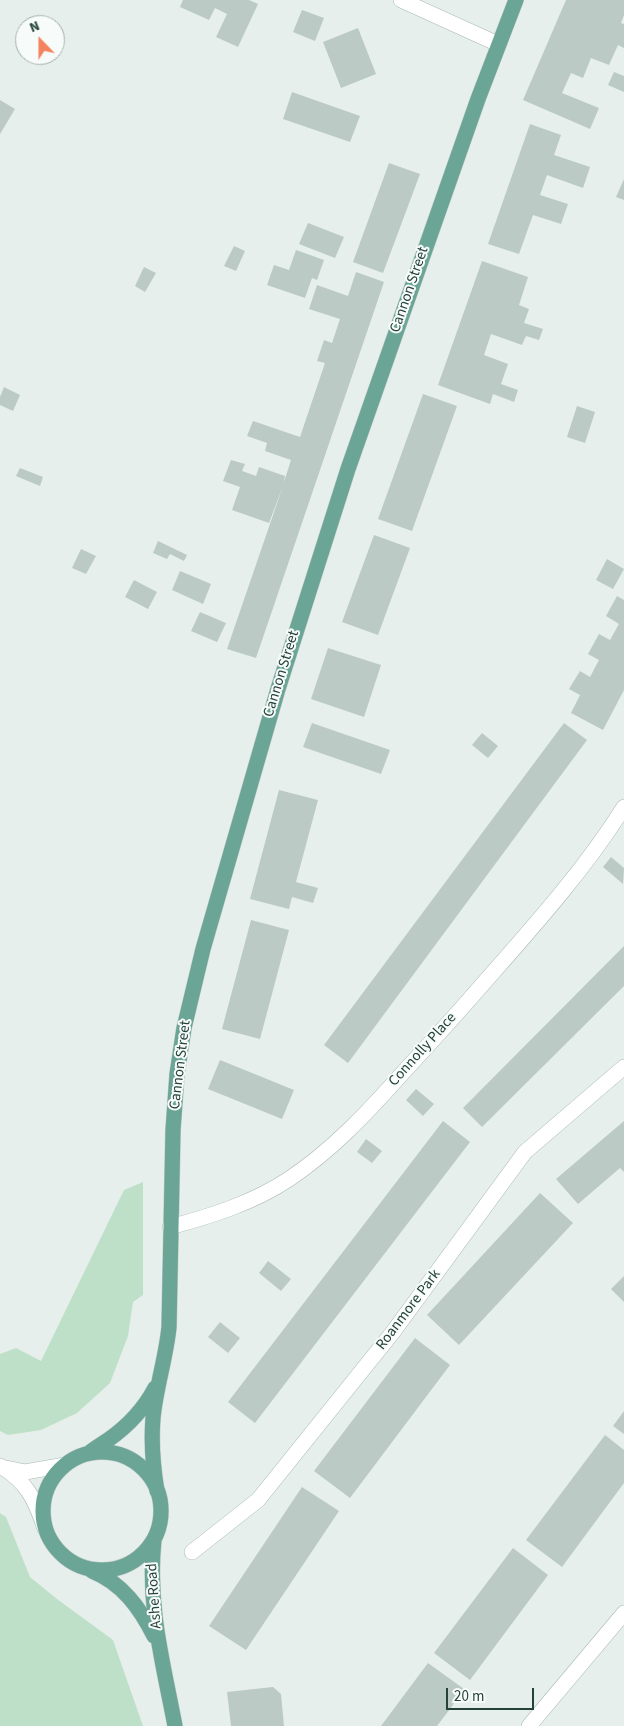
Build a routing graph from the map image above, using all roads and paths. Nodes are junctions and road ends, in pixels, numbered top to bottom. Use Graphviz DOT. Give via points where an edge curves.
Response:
graph roads {
  1 [pos="401,0"];
  2 [pos="516,0"];
  3 [pos="498,44"];
  4 [pos="624,807"];
  5 [pos="624,1068"];
  6 [pos="170,1227"];
  7 [pos="162,1373"];
  8 [pos="87,1454"];
  9 [pos="65,1465"];
  10 [pos="0,1466"];
  11 [pos="157,1491"];
  12 [pos="45,1529"];
  13 [pos="154,1538"];
  14 [pos="192,1552"];
  15 [pos="84,1568"];
  16 [pos="624,1613"];
  17 [pos="161,1654"];
  18 [pos="533,1725"];
  19 [pos="175,1726"];
  1 -- 3 [label="street"];
  2 -- 3 [label="main road, Cannon Street"];
  3 -- 6 [label="main road, Cannon Street" via="324,541 219,890 180,1051"];
  4 -- 6 [label="street, Connolly Place" via="576,874 511,952 337,1142 270,1191 226,1210"];
  5 -- 14 [label="street, Roanmore Park" via="525,1152 393,1332 258,1500"];
  6 -- 7 [label="main road, Cannon Street" via="169,1327"];
  7 -- 8 [label="main road, Cannon Street" via="151,1396 132,1420"];
  7 -- 11 [label="main road, Cannon Street" via="152,1435"];
  8 -- 9 [label="main road"];
  8 -- 11 [label="main road" via="112,1453 135,1462 152,1479"];
  9 -- 10 [label="street" via="25,1472"];
  9 -- 12 [label="main road" via="50,1483 46,1494"];
  10 -- 12 [label="street" via="15,1475 29,1490"];
  11 -- 13 [label="main road" via="161,1515"];
  12 -- 15 [label="main road" via="64,1557"];
  13 -- 15 [label="main road" via="148,1549 130,1564 108,1570"];
  13 -- 17 [label="main road, Ashe Road" via="152,1587"];
  15 -- 17 [label="main road, Ashe Road" via="105,1577 134,1602 150,1627"];
  16 -- 18 [label="street"];
  17 -- 19 [label="main road, Ashe Road"];
}
